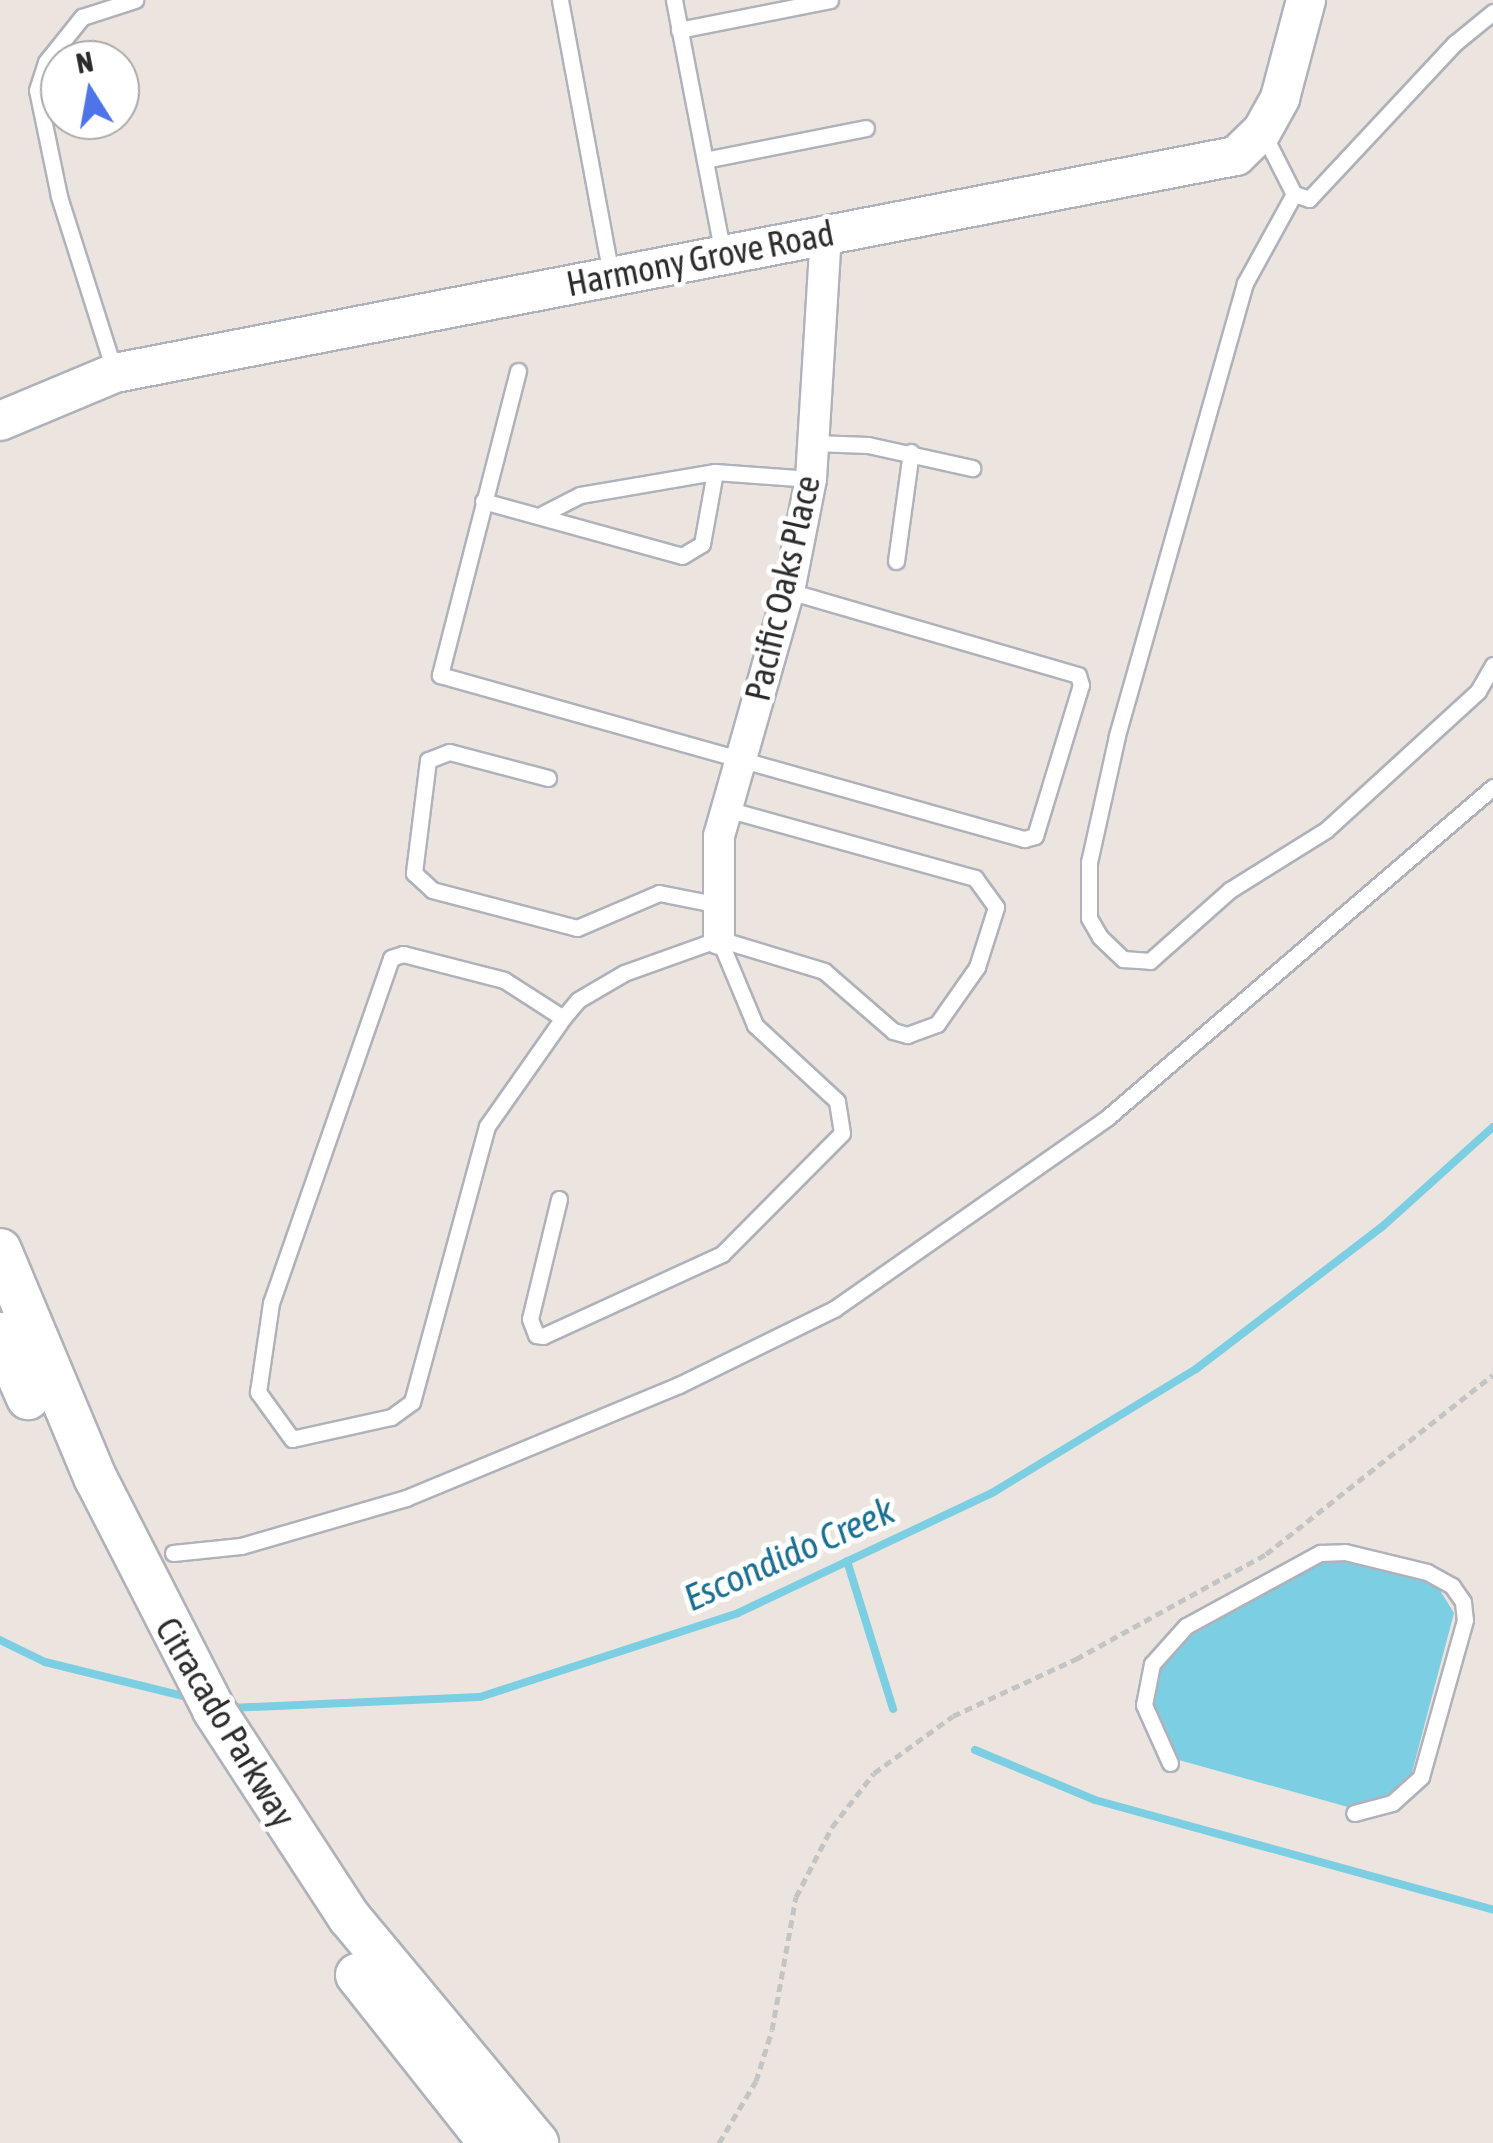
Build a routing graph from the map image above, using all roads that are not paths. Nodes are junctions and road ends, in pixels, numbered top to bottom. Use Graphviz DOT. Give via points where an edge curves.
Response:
graph roads {
  1 [pos="135,0"];
  2 [pos="560,0"];
  3 [pos="674,0"];
  4 [pos="830,0"];
  5 [pos="1306,0"];
  6 [pos="1493,12"];
  7 [pos="679,30"];
  8 [pos="866,128"];
  9 [pos="1262,131"];
  10 [pos="705,160"];
  11 [pos="1294,194"];
  12 [pos="826,234"];
  13 [pos="723,254"];
  14 [pos="611,275"];
  15 [pos="518,371"];
  16 [pos="115,374"];
  17 [pos="0,421"];
  18 [pos="813,443"];
  19 [pos="911,452"];
  20 [pos="972,468"];
  21 [pos="715,472"];
  22 [pos="811,479"];
  23 [pos="483,500"];
  24 [pos="539,516"];
  25 [pos="896,562"];
  26 [pos="789,591"];
  27 [pos="1493,665"];
  28 [pos="740,760"];
  29 [pos="548,778"];
  30 [pos="1493,788"];
  31 [pos="726,808"];
  32 [pos="719,905"];
  33 [pos="718,939"];
  34 [pos="563,1018"];
  35 [pos="559,1199"];
  36 [pos="0,1250"];
  37 [pos="0,1334"];
  38 [pos="174,1552"];
  39 [pos="143,1610"];
  40 [pos="1170,1762"];
  41 [pos="1354,1813"];
  42 [pos="334,1919"];
  43 [pos="490,2143"];
  44 [pos="537,2143"];
  1 -- 16 [label="lane" via="82,17 46,62 37,90 59,196"];
  2 -- 14 [label="lane"];
  3 -- 7 [label="lane"];
  4 -- 7 [label="lane"];
  5 -- 9 [label="street, Harmony Grove Road" via="1280,98"];
  6 -- 11 [label="lane" via="1455,43 1308,199"];
  7 -- 10 [label="lane"];
  8 -- 10 [label="lane"];
  9 -- 11 [label="lane"];
  9 -- 12 [label="street, Harmony Grove Road" via="1236,156"];
  10 -- 13 [label="lane"];
  11 -- 27 [label="lane" via="1245,283 1117,736 1088,862 1090,918 1100,936 1123,959 1150,961 1230,890 1326,830 1478,692"];
  12 -- 13 [label="street, Harmony Grove Road"];
  12 -- 18 [label="street, Pacific Oaks Place"];
  13 -- 14 [label="street, Harmony Grove Road"];
  14 -- 16 [label="street, Harmony Grove Road"];
  15 -- 23 [label="lane"];
  16 -- 17 [label="street, Harmony Grove Road"];
  18 -- 19 [label="lane"];
  18 -- 22 [label="street, Pacific Oaks Place"];
  19 -- 20 [label="lane"];
  19 -- 25 [label="lane"];
  21 -- 22 [label="lane"];
  21 -- 24 [label="lane" via="580,495"];
  21 -- 24 [label="lane" via="694,554"];
  22 -- 26 [label="street, Pacific Oaks Place"];
  23 -- 24 [label="lane"];
  23 -- 28 [label="lane" via="440,675"];
  26 -- 28 [label="street, Pacific Oaks Place"];
  26 -- 28 [label="lane" via="1072,668 1081,685 1042,825 1024,838"];
  28 -- 31 [label="street, Pacific Oaks Place"];
  29 -- 32 [label="lane" via="449,752 428,760 414,873 432,890 578,928 659,893"];
  30 -- 38 [label="lane" via="1108,1117 834,1309 679,1385 406,1498 240,1546"];
  31 -- 32 [label="street, Pacific Oaks Place"];
  31 -- 33 [label="lane" via="975,878 996,907 986,947 957,996 937,1024 907,1035 893,1031 824,971"];
  32 -- 33 [label="street, Pacific Oaks Place"];
  33 -- 34 [label="lane" via="624,972 578,1000"];
  33 -- 35 [label="lane" via="755,1024 836,1101 842,1133 722,1254 543,1336 530,1319"];
  34 -- 34 [label="lane" via="504,980 404,954 382,967 271,1304 258,1392 292,1439 391,1417 412,1402 487,1126"];
  36 -- 39 [label="main road, Citracado Parkway"];
  37 -- 39 [label="main road, Citracado Parkway"];
  39 -- 42 [label="main road, Citracado Parkway" via="262,1788"];
  40 -- 41 [label="lane" via="1147,1719 1146,1692 1159,1652 1186,1626 1320,1554 1345,1552 1427,1572 1452,1586 1465,1620 1421,1777 1392,1803"];
  42 -- 43 [label="main road, Citracado Parkway"];
  42 -- 44 [label="main road, Citracado Parkway"];
}
